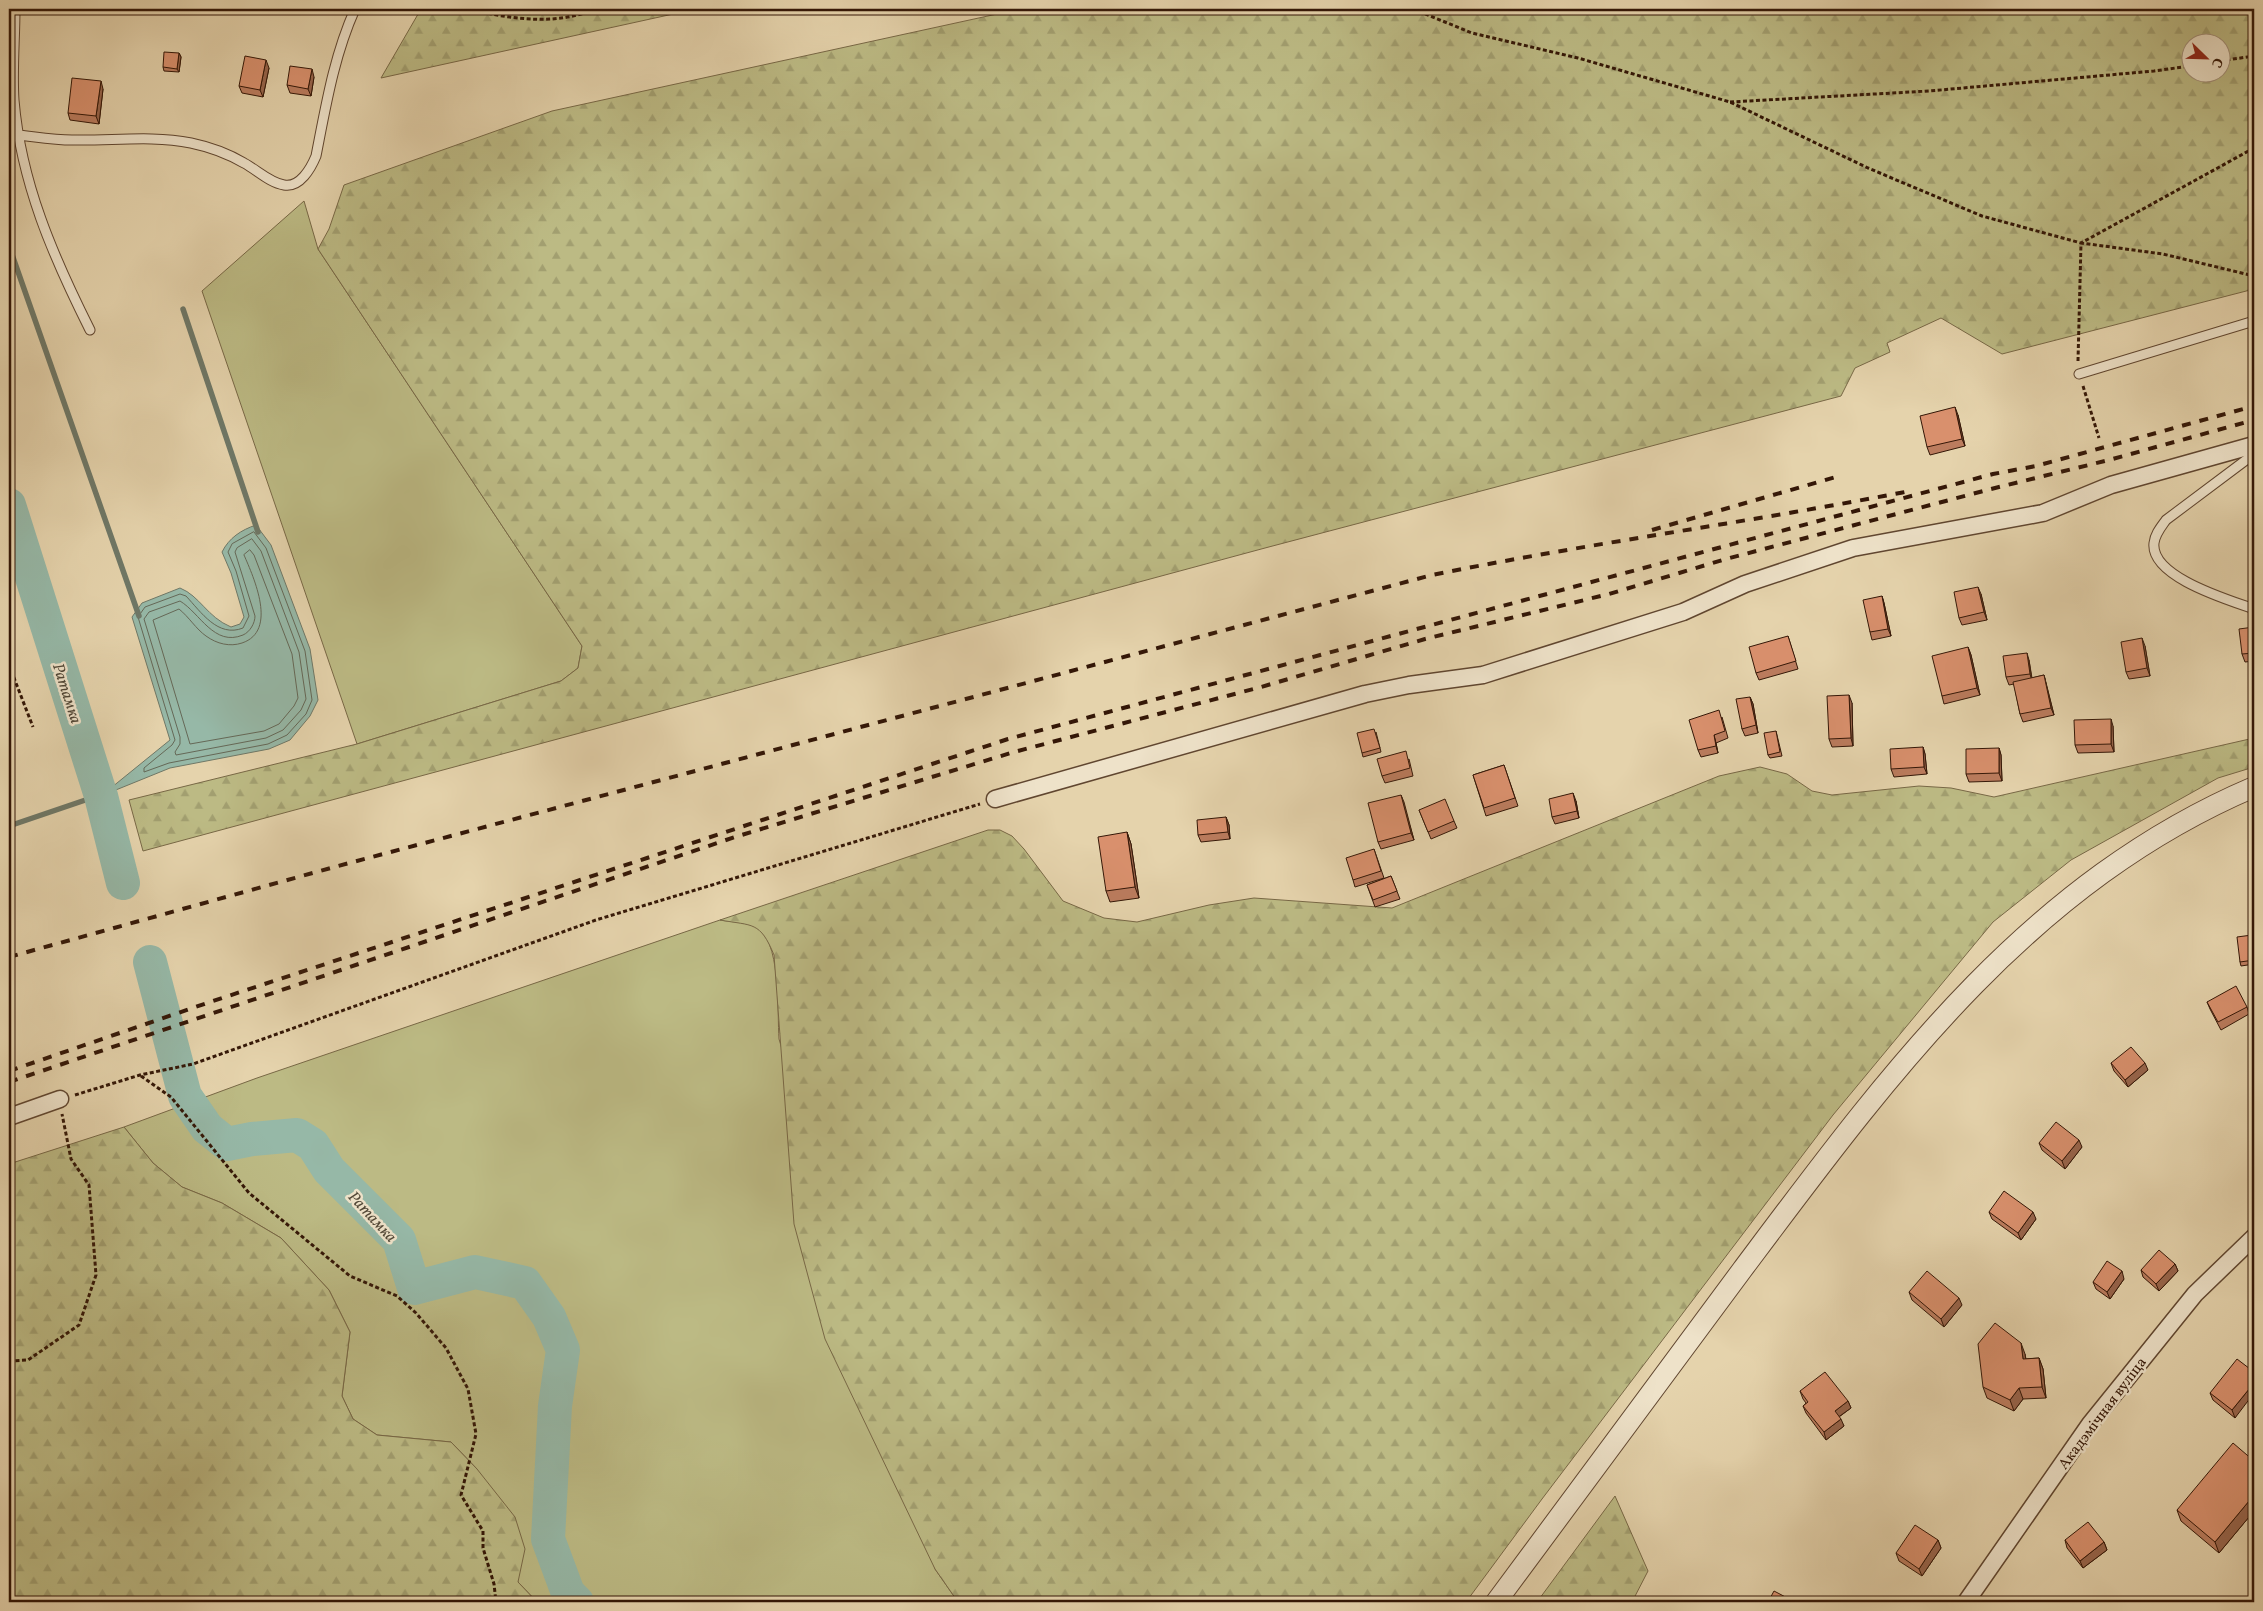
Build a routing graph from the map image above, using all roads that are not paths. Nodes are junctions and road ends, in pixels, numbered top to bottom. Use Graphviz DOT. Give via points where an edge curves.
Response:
graph roads {
  1 [pos="15,9"];
  2 [pos="355,9"];
  3 [pos="19,136"];
  4 [pos="2254,321"];
  5 [pos="90,330"];
  6 [pos="2079,374"];
  7 [pos="2254,445"];
  8 [pos="2254,454"];
  9 [pos="2254,609"];
  10 [pos="2254,787"];
  11 [pos="995,799"];
  12 [pos="60,1099"];
  13 [pos="9,1117"];
  14 [pos="2254,1237"];
  15 [pos="1496,1602"];
  16 [pos="1966,1602"];
  1 -- 3 [label="lane" via="14,98"];
  2 -- 3 [label="lane" via="340,42 333,68 316,156 311,168 297,183 286,186 216,149 189,143 163,139 70,140"];
  3 -- 5 [label="lane" via="26,179 36,210 58,268"];
  4 -- 6 [label="lane"];
  7 -- 11 [label="street" via="2111,485 2043,513 1853,548 1745,584 1683,612 1483,675 1409,684 1365,694"];
  8 -- 9 [label="lane" via="2166,520 2154,545 2157,559 2168,572"];
  10 -- 15 [label="street" via="2172,826 2072,894 1973,986 1912,1051 1805,1185"];
  12 -- 13 [label="street"];
  14 -- 16 [label="street, Акадэмічная вуліца" via="2195,1294 2090,1424"];
}
